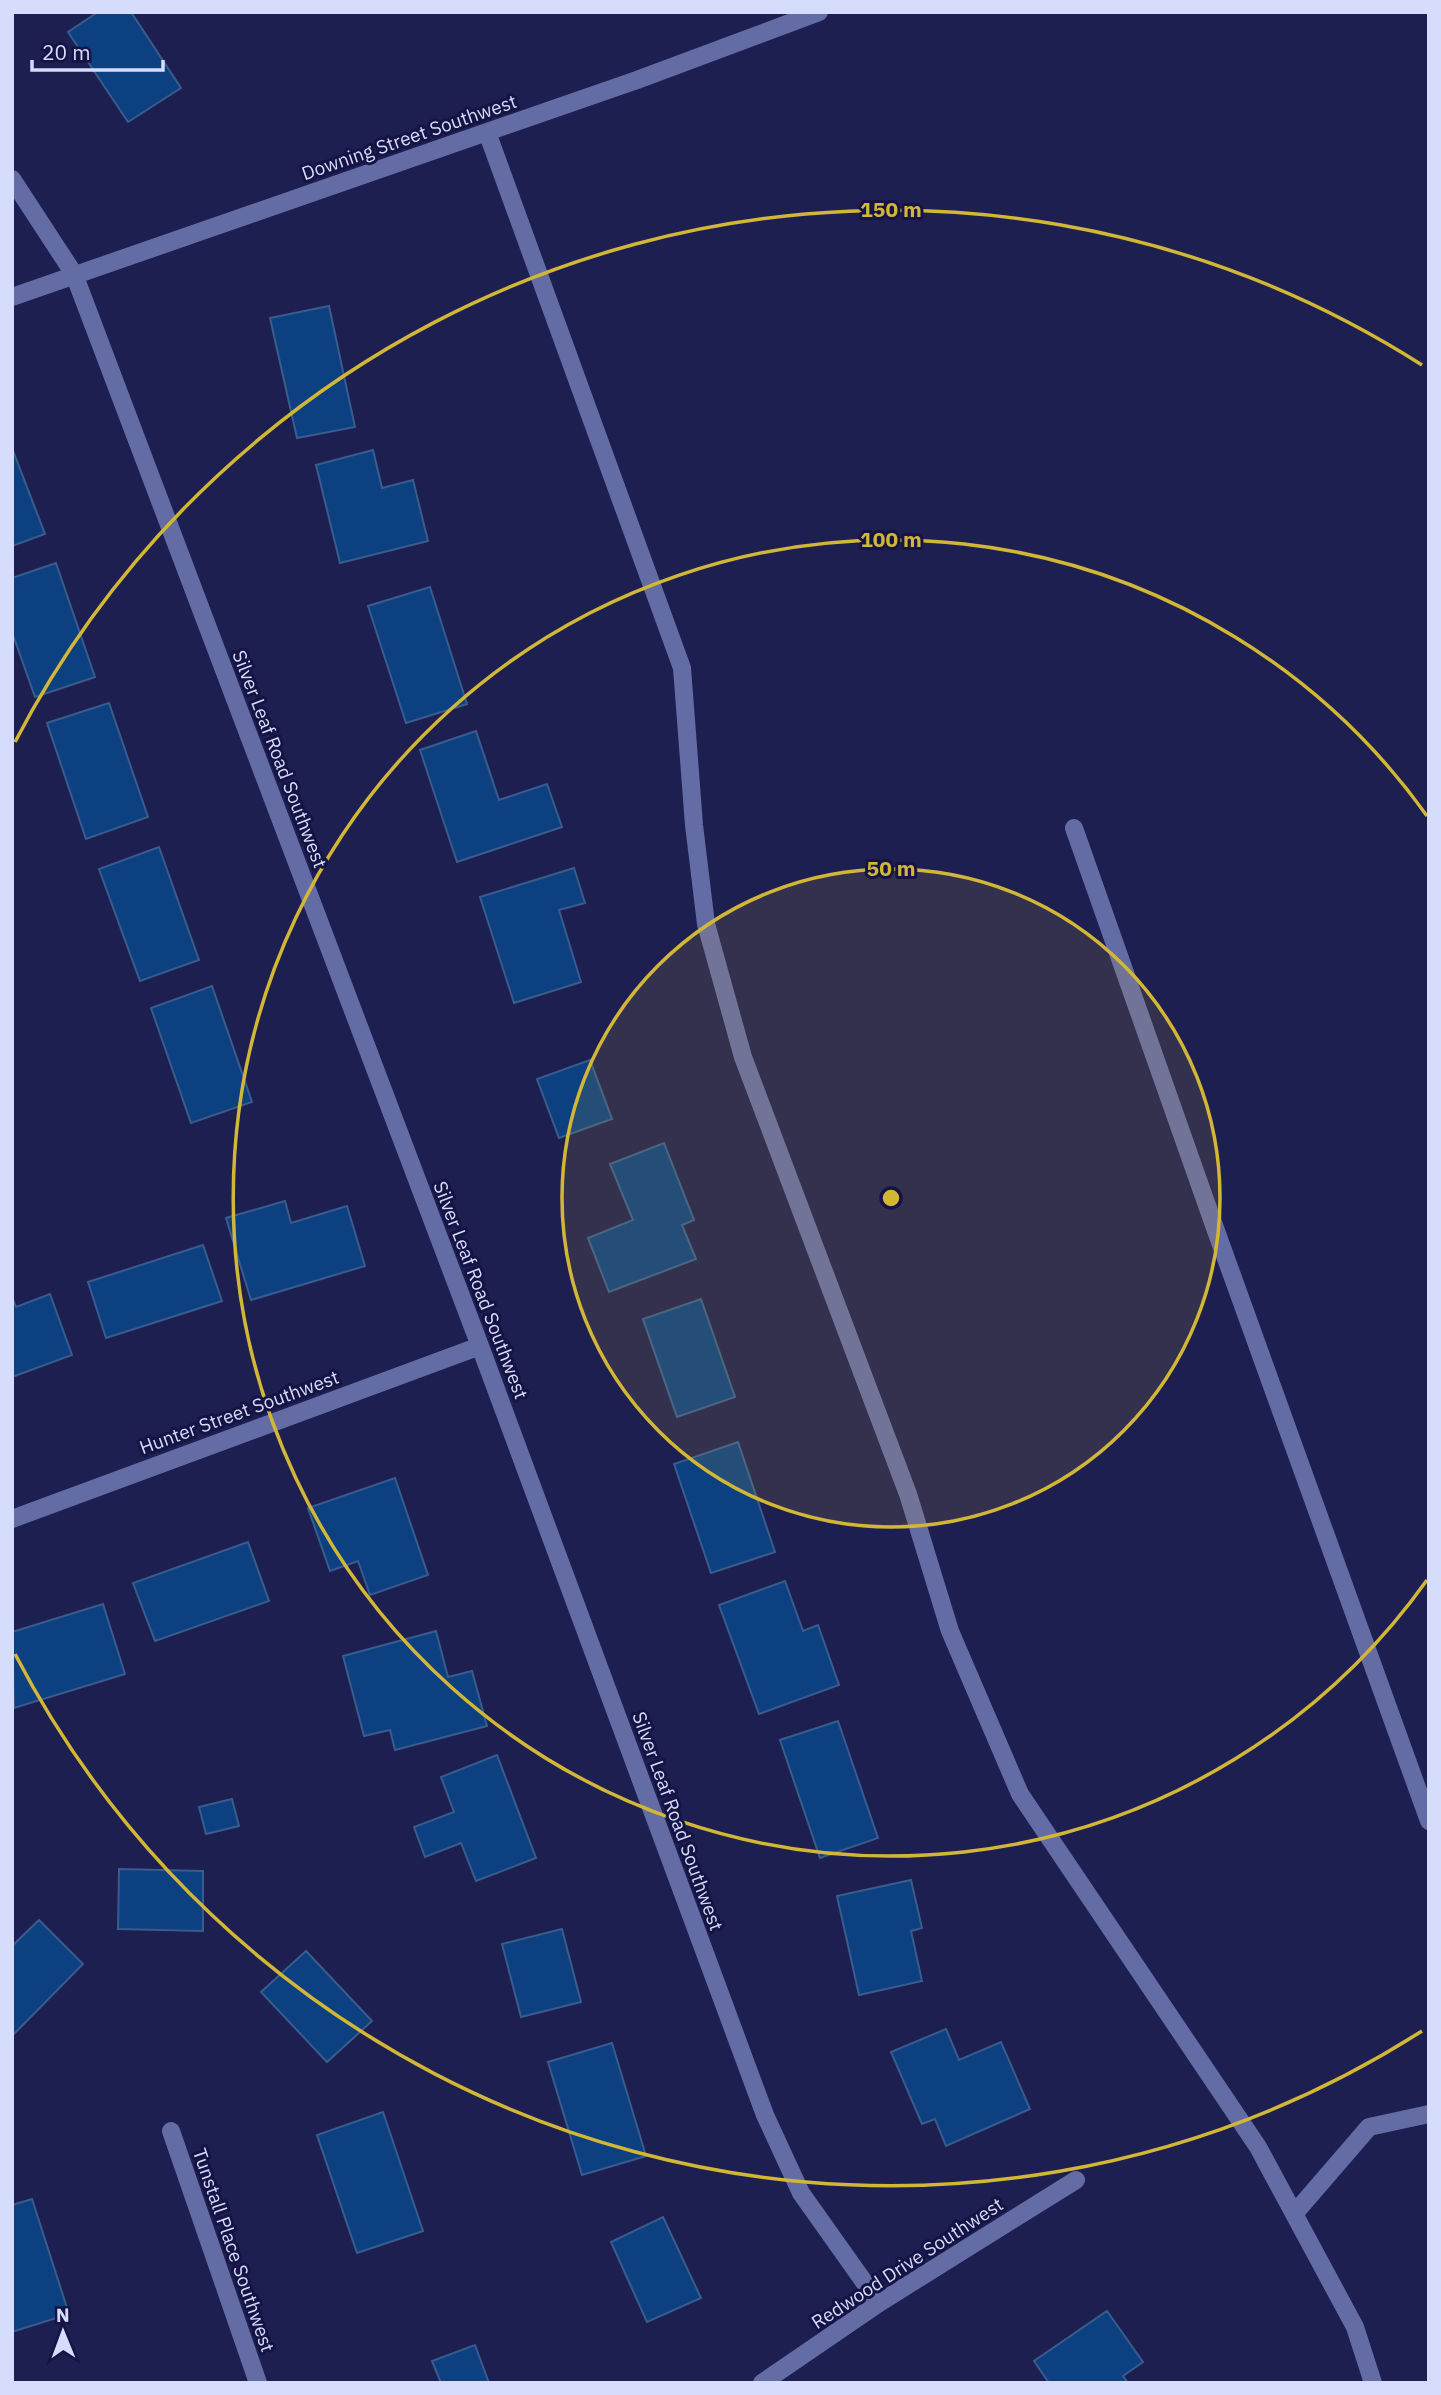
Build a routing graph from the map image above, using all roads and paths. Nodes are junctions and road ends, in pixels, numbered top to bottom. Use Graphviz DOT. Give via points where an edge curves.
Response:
graph roads {
  1 [pos="819,12"];
  2 [pos="487,132"];
  3 [pos="12,179"];
  4 [pos="74,274"];
  5 [pos="12,298"];
  6 [pos="1074,828"];
  7 [pos="480,1346"];
  8 [pos="12,1519"];
  9 [pos="1429,1821"];
  10 [pos="1429,2114"];
  11 [pos="171,2131"];
  12 [pos="1076,2180"];
  13 [pos="1294,2214"];
  14 [pos="879,2303"];
  15 [pos="258,2383"];
  16 [pos="762,2383"];
  17 [pos="1373,2383"];
  1 -- 2 [label="street, Downing Street Southwest"];
  2 -- 4 [label="street, Downing Street Southwest"];
  2 -- 13 [label="street" via="682,668 706,924 743,1057 908,1494 950,1631 1020,1794 1258,2147"];
  3 -- 4 [label="street, Silver Leaf Road Southwest"];
  4 -- 5 [label="street, Downing Street Southwest"];
  4 -- 7 [label="street, Silver Leaf Road Southwest"];
  6 -- 9 [label="street"];
  7 -- 8 [label="street, Hunter Street Southwest"];
  7 -- 14 [label="street, Silver Leaf Road Southwest" via="765,2115 801,2193"];
  10 -- 13 [label="street" via="1369,2127"];
  11 -- 15 [label="street, Tunstall Place Southwest"];
  12 -- 14 [label="street, Redwood Drive Southwest"];
  13 -- 17 [label="street" via="1355,2327"];
  14 -- 16 [label="street, Redwood Drive Southwest"];
}
